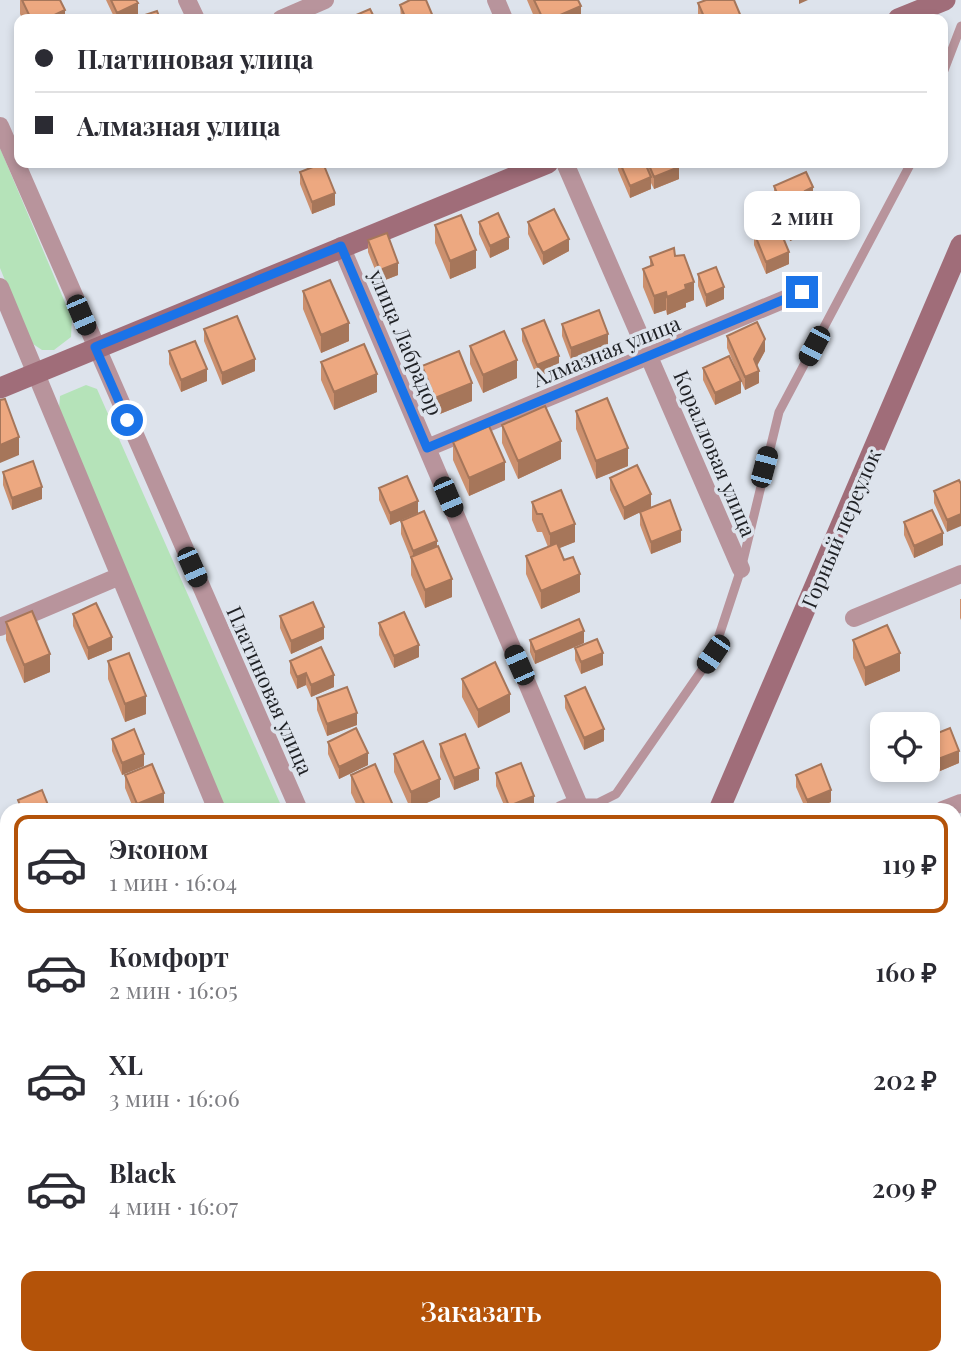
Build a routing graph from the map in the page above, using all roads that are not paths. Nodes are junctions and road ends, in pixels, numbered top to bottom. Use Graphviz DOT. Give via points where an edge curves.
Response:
graph roads {
  1 [pos="325,0"];
  2 [pos="945,0"];
  3 [pos="293,14"];
  4 [pos="910,14"];
  5 [pos="961,26"];
  6 [pos="948,61"];
  7 [pos="0,126"];
  8 [pos="14,159"];
  9 [pos="18,168"];
  10 [pos="536,168"];
  11 [pos="567,168"];
  12 [pos="908,168"];
  13 [pos="961,245"];
  14 [pos="341,246"];
  15 [pos="0,287"];
  16 [pos="802,292"];
  17 [pos="95,347"];
  18 [pos="649,357"];
  19 [pos="36,373"];
  20 [pos="0,388"];
  21 [pos="427,448"];
  22 [pos="741,569"];
  23 [pos="961,574"];
  24 [pos="120,576"];
  25 [pos="854,618"];
  26 [pos="0,627"];
  27 [pos="214,803"];
  28 [pos="296,803"];
  29 [pos="568,803"];
  30 [pos="598,803"];
  31 [pos="722,803"];
  1 -- 3 [label="street"];
  2 -- 4 [label="street"];
  5 -- 6 [label="lane"];
  7 -- 8 [label="street, Платиновая улица"];
  9 -- 17 [label="street, Платиновая улица"];
  10 -- 14 [label="street"];
  11 -- 18 [label="street, Коралловая улица"];
  12 -- 22 [label="lane" via="779,412"];
  13 -- 31 [label="street, Горный переулок"];
  14 -- 17 [label="street"];
  14 -- 21 [label="street, улица Лабрадор"];
  15 -- 19 [label="street"];
  16 -- 18 [label="street, Алмазная улица"];
  17 -- 19 [label="street"];
  17 -- 28 [label="street, Платиновая улица"];
  18 -- 21 [label="street, Алмазная улица"];
  18 -- 22 [label="street, Коралловая улица"];
  19 -- 20 [label="street"];
  19 -- 24 [label="street"];
  21 -- 29 [label="street, улица Лабрадор"];
  22 -- 30 [label="lane" via="713,654 617,794"];
  23 -- 25 [label="street"];
  24 -- 26 [label="street"];
  24 -- 27 [label="street"];
}
